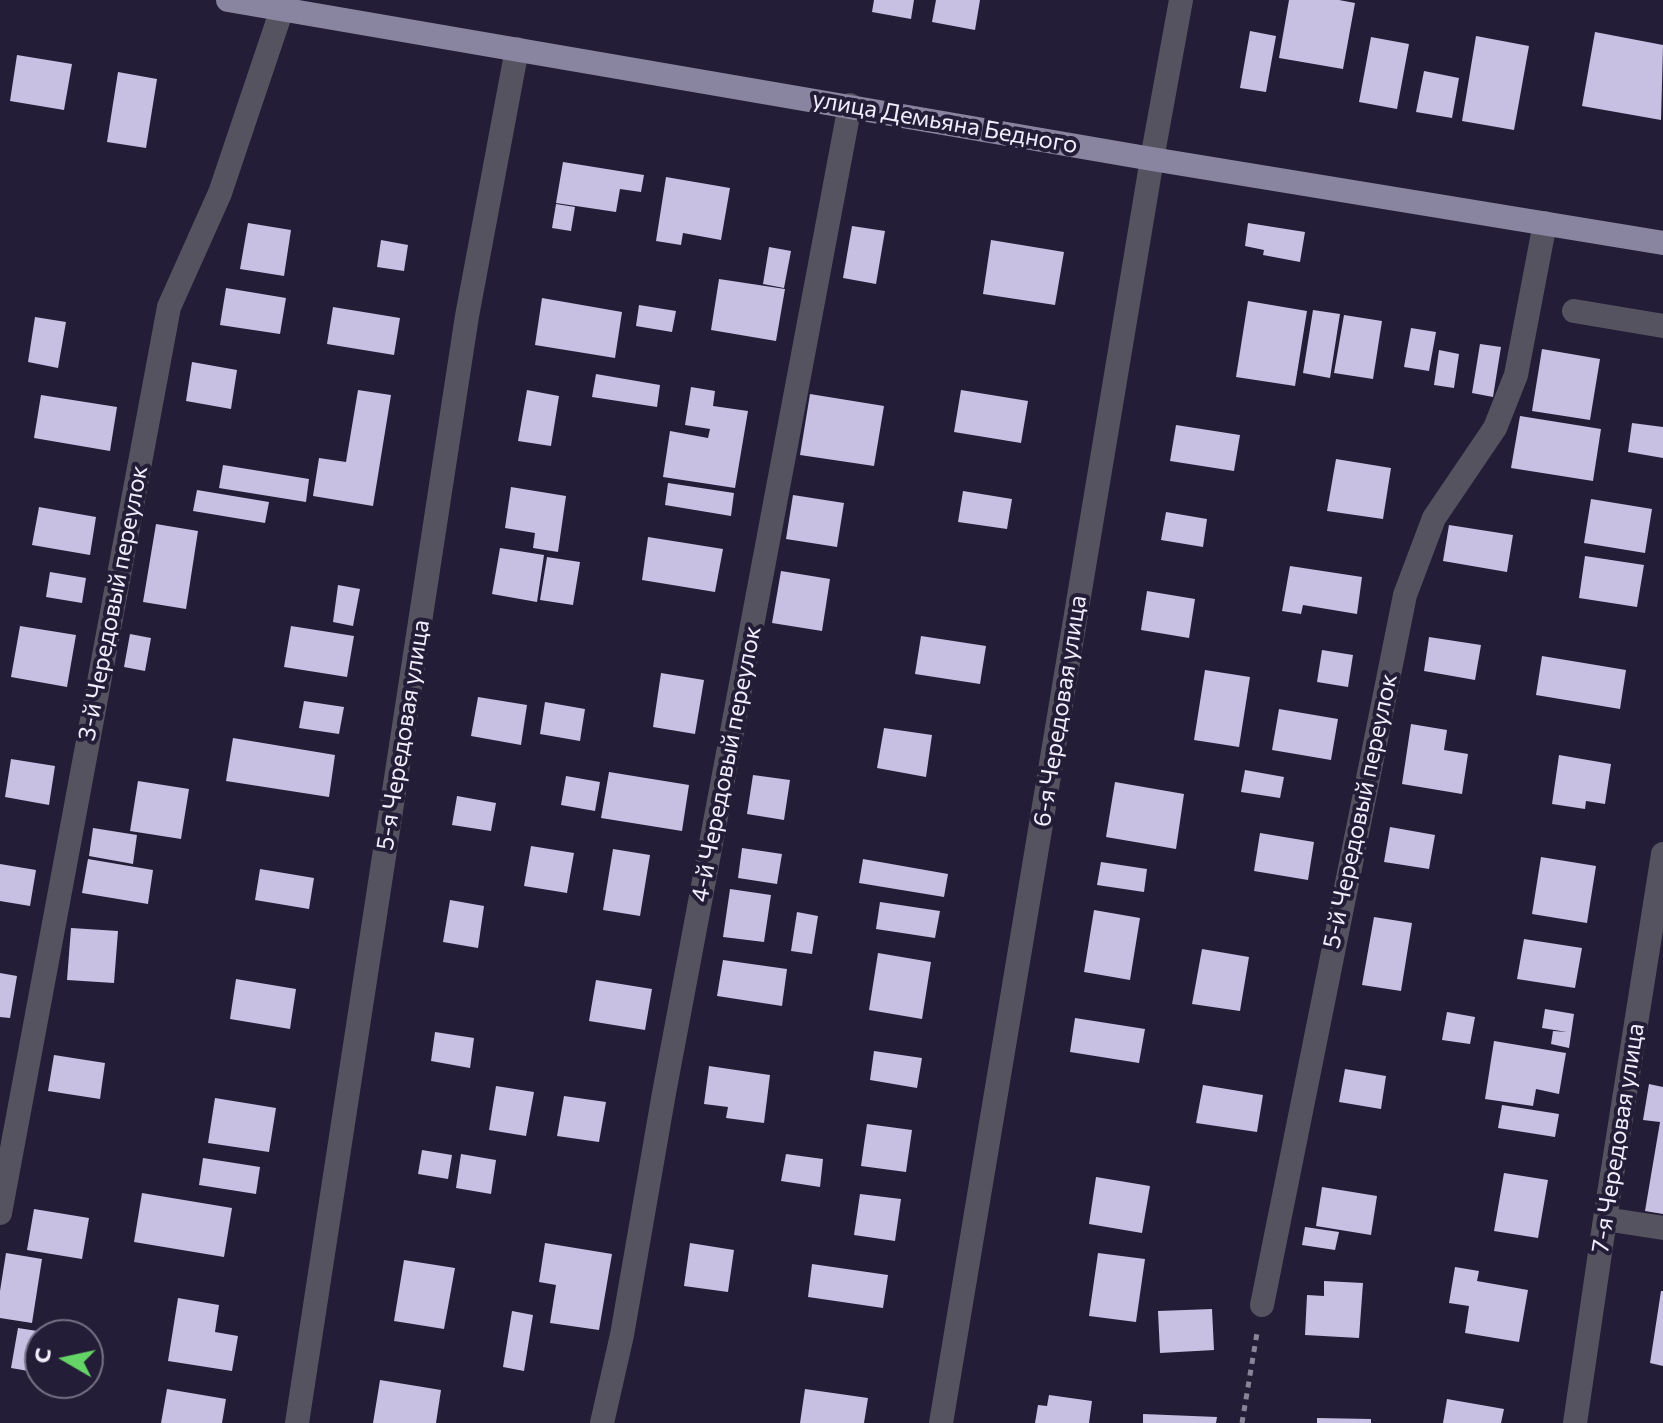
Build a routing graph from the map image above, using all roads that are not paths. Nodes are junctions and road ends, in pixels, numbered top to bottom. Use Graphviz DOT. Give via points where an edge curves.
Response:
graph roads {
  1 [pos="228,0"];
  2 [pos="1181,0"];
  3 [pos="282,9"];
  4 [pos="517,49"];
  5 [pos="850,105"];
  6 [pos="1152,159"];
  7 [pos="1545,223"];
  8 [pos="1663,243"];
  9 [pos="1574,311"];
  10 [pos="1663,326"];
  11 [pos="1663,854"];
  12 [pos="0,1213"];
  13 [pos="1605,1219"];
  14 [pos="1663,1228"];
  15 [pos="1262,1305"];
  16 [pos="297,1423"];
  17 [pos="602,1423"];
  18 [pos="941,1423"];
  19 [pos="1575,1423"];
  1 -- 3 [label="main road, улица Демьяна Бедного"];
  2 -- 6 [label="street, 6-я Чередовая улица"];
  3 -- 4 [label="main road, улица Демьяна Бедного"];
  3 -- 12 [label="street, 3-й Чередовый переулок" via="220,193 169,307"];
  4 -- 5 [label="main road, улица Демьяна Бедного"];
  4 -- 16 [label="street, 5-я Чередовая улица" via="467,316"];
  5 -- 6 [label="main road, улица Демьяна Бедного"];
  5 -- 17 [label="street, 4-й Чередовый переулок"];
  6 -- 7 [label="main road, улица Демьяна Бедного"];
  6 -- 18 [label="street, 6-я Чередовая улица"];
  7 -- 8 [label="main road, улица Демьяна Бедного"];
  7 -- 15 [label="street, 5-й Чередовый переулок" via="1516,375 1495,428 1434,518 1405,595"];
  9 -- 10 [label="street"];
  11 -- 13 [label="street, 7-я Чередовая улица"];
  13 -- 14 [label="street"];
  13 -- 19 [label="street, 7-я Чередовая улица"];
}
